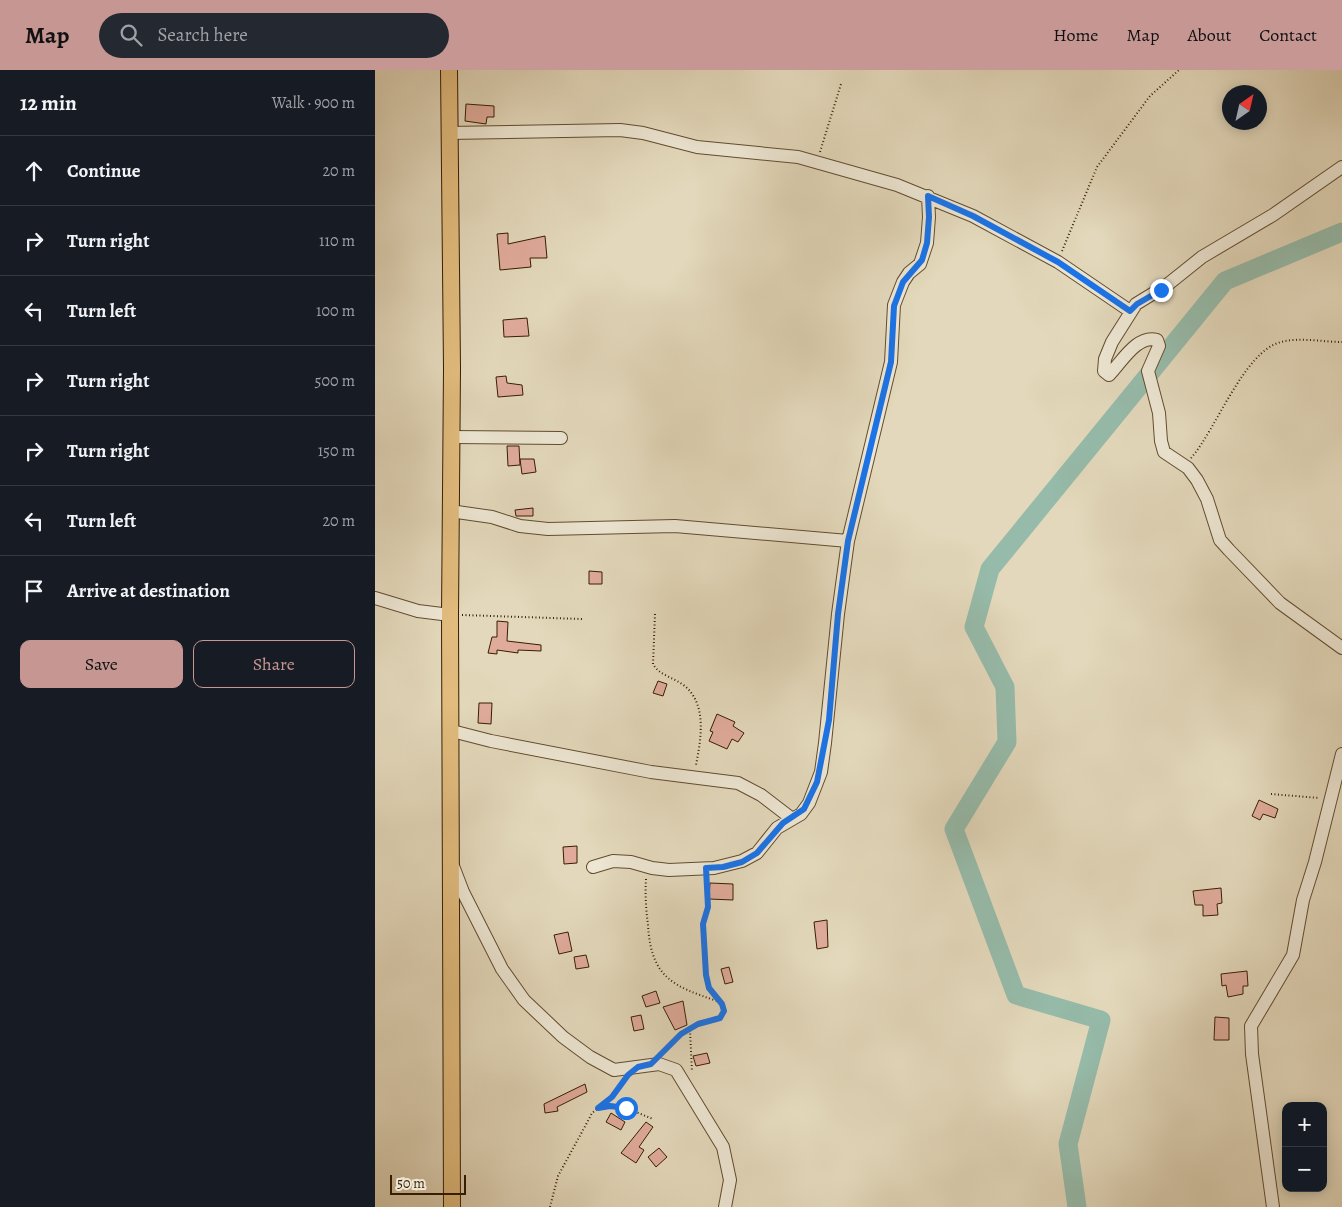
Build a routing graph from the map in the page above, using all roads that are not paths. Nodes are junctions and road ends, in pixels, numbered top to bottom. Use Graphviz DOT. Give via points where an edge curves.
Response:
graph roads {
  1 [pos="449,70"];
  2 [pos="448,133"];
  3 [pos="1342,167"];
  4 [pos="928,196"];
  5 [pos="1130,311"];
  6 [pos="451,437"];
  7 [pos="561,438"];
  8 [pos="450,511"];
  9 [pos="848,541"];
  10 [pos="375,598"];
  11 [pos="450,615"];
  12 [pos="1342,648"];
  13 [pos="452,731"];
  14 [pos="1342,754"];
  15 [pos="791,818"];
  16 [pos="452,864"];
  17 [pos="593,867"];
  18 [pos="452,1207"];
  19 [pos="725,1207"];
  20 [pos="1273,1207"];
  1 -- 2 [label="main road"];
  2 -- 4 [label="street" via="635,131 697,147 784,154 872,176"];
  2 -- 6 [label="main road"];
  3 -- 5 [label="street" via="1273,215 1202,257"];
  4 -- 5 [label="street" via="973,216 1058,262"];
  4 -- 9 [label="street" via="927,243 922,260 903,282 894,306 891,362"];
  5 -- 12 [label="street" via="1107,351 1105,373 1109,375 1145,340 1155,339 1159,346 1149,376 1159,413 1162,448 1169,457 1184,465 1203,489 1220,540 1280,604"];
  6 -- 7 [label="street"];
  6 -- 8 [label="main road"];
  8 -- 9 [label="street" via="540,528 675,526"];
  8 -- 11 [label="main road"];
  9 -- 15 [label="street" via="821,772 809,803 801,814"];
  10 -- 11 [label="street" via="418,612"];
  11 -- 13 [label="main road"];
  13 -- 15 [label="street" via="598,762 729,781 746,787"];
  13 -- 16 [label="main road"];
  14 -- 20 [label="street" via="1303,900 1293,955 1254,1018 1250,1034"];
  15 -- 17 [label="street" via="751,858 723,867 660,870 621,861"];
  16 -- 18 [label="main road"];
  16 -- 19 [label="street" via="502,969 524,1000 563,1037 615,1070 651,1064 676,1070 726,1154 730,1184"];
}
